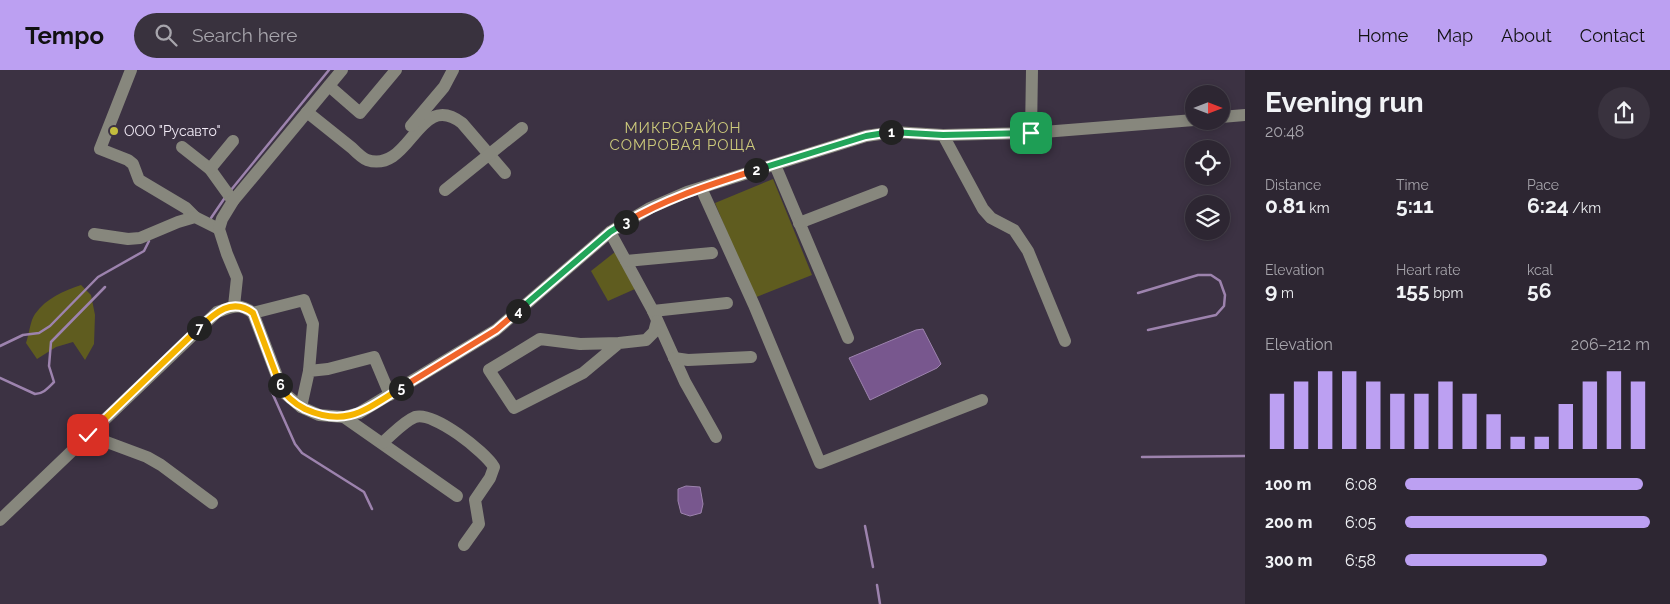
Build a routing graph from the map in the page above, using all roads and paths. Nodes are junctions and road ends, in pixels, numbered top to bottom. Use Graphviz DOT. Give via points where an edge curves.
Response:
graph roads {
  1 [pos="131,70"];
  2 [pos="342,70"];
  3 [pos="396,70"];
  4 [pos="453,70"];
  5 [pos="1032,70"];
  6 [pos="329,86"];
  7 [pos="307,112"];
  8 [pos="1245,115"];
  9 [pos="1230,116"];
  10 [pos="1185,121"];
  11 [pos="522,128"];
  12 [pos="1031,133"];
  13 [pos="943,135"];
  14 [pos="233,141"];
  15 [pos="182,147"];
  16 [pos="489,155"];
  17 [pos="381,161"];
  18 [pos="775,164"];
  19 [pos="210,169"];
  20 [pos="504,173"];
  21 [pos="700,188"];
  22 [pos="445,190"];
  23 [pos="882,191"];
  24 [pos="233,201"];
  25 [pos="195,217"];
  26 [pos="799,223"];
  27 [pos="219,229"];
  28 [pos="610,232"];
  29 [pos="94,234"];
  30 [pos="712,253"];
  31 [pos="626,261"];
  32 [pos="727,303"];
  33 [pos="234,306"];
  34 [pos="253,313"];
  35 [pos="655,316"];
  36 [pos="848,338"];
  37 [pos="1064,341"];
  38 [pos="619,343"];
  39 [pos="751,357"];
  40 [pos="674,358"];
  41 [pos="309,372"];
  42 [pos="390,395"];
  43 [pos="982,400"];
  44 [pos="301,407"];
  45 [pos="344,418"];
  46 [pos="88,435"];
  47 [pos="716,437"];
  48 [pos="382,443"];
  49 [pos="456,496"];
  50 [pos="212,503"];
  51 [pos="0,520"];
  52 [pos="464,545"];
  1 -- 25 [label="street" via="100,149 128,160 139,180 186,208"];
  2 -- 6 [label="street"];
  3 -- 6 [label="street" via="360,112"];
  4 -- 17 [label="street" via="444,87"];
  5 -- 12 [label="street"];
  6 -- 7 [label="street"];
  7 -- 17 [label="street" via="366,160"];
  7 -- 24 [label="street"];
  8 -- 9 [label="street"];
  10 -- 12 [label="street"];
  11 -- 16 [label="street"];
  12 -- 13 [label="street"];
  13 -- 18 [label="street" via="894,132 866,136"];
  13 -- 37 [label="street" via="983,209 991,218 1014,230 1028,251"];
  14 -- 19 [label="street"];
  15 -- 19 [label="street"];
  16 -- 17 [label="street" via="462,123 443,115 430,118 395,157"];
  16 -- 20 [label="street"];
  16 -- 22 [label="street"];
  18 -- 21 [label="street"];
  18 -- 26 [label="street"];
  19 -- 24 [label="street"];
  21 -- 28 [label="street" via="650,208"];
  21 -- 43 [label="street" via="820,463"];
  23 -- 26 [label="street"];
  24 -- 27 [label="street"];
  25 -- 27 [label="street"];
  25 -- 29 [label="street" via="140,238"];
  26 -- 36 [label="street"];
  27 -- 33 [label="street" via="237,278"];
  28 -- 31 [label="street"];
  28 -- 42 [label="street" via="496,330"];
  30 -- 31 [label="street"];
  31 -- 35 [label="street"];
  32 -- 35 [label="street"];
  33 -- 34 [label="street" via="244,307"];
  33 -- 46 [label="street" via="217,312"];
  34 -- 41 [label="street" via="304,300 313,324"];
  34 -- 44 [label="street" via="283,392"];
  35 -- 38 [label="street" via="654,332 646,340"];
  35 -- 40 [label="street"];
  38 -- 38 [label="street" via="580,344 540,339 489,370 514,408 583,373"];
  39 -- 40 [label="street"];
  40 -- 47 [label="street"];
  41 -- 42 [label="street" via="374,357"];
  41 -- 44 [label="street"];
  42 -- 45 [label="street"];
  44 -- 45 [label="street" via="319,415"];
  45 -- 48 [label="street"];
  46 -- 50 [label="street" via="162,465"];
  46 -- 51 [label="street"];
  48 -- 49 [label="street"];
  48 -- 52 [label="street" via="407,422 417,417 429,418 447,426 489,459 494,467 475,500 479,524"];
}
